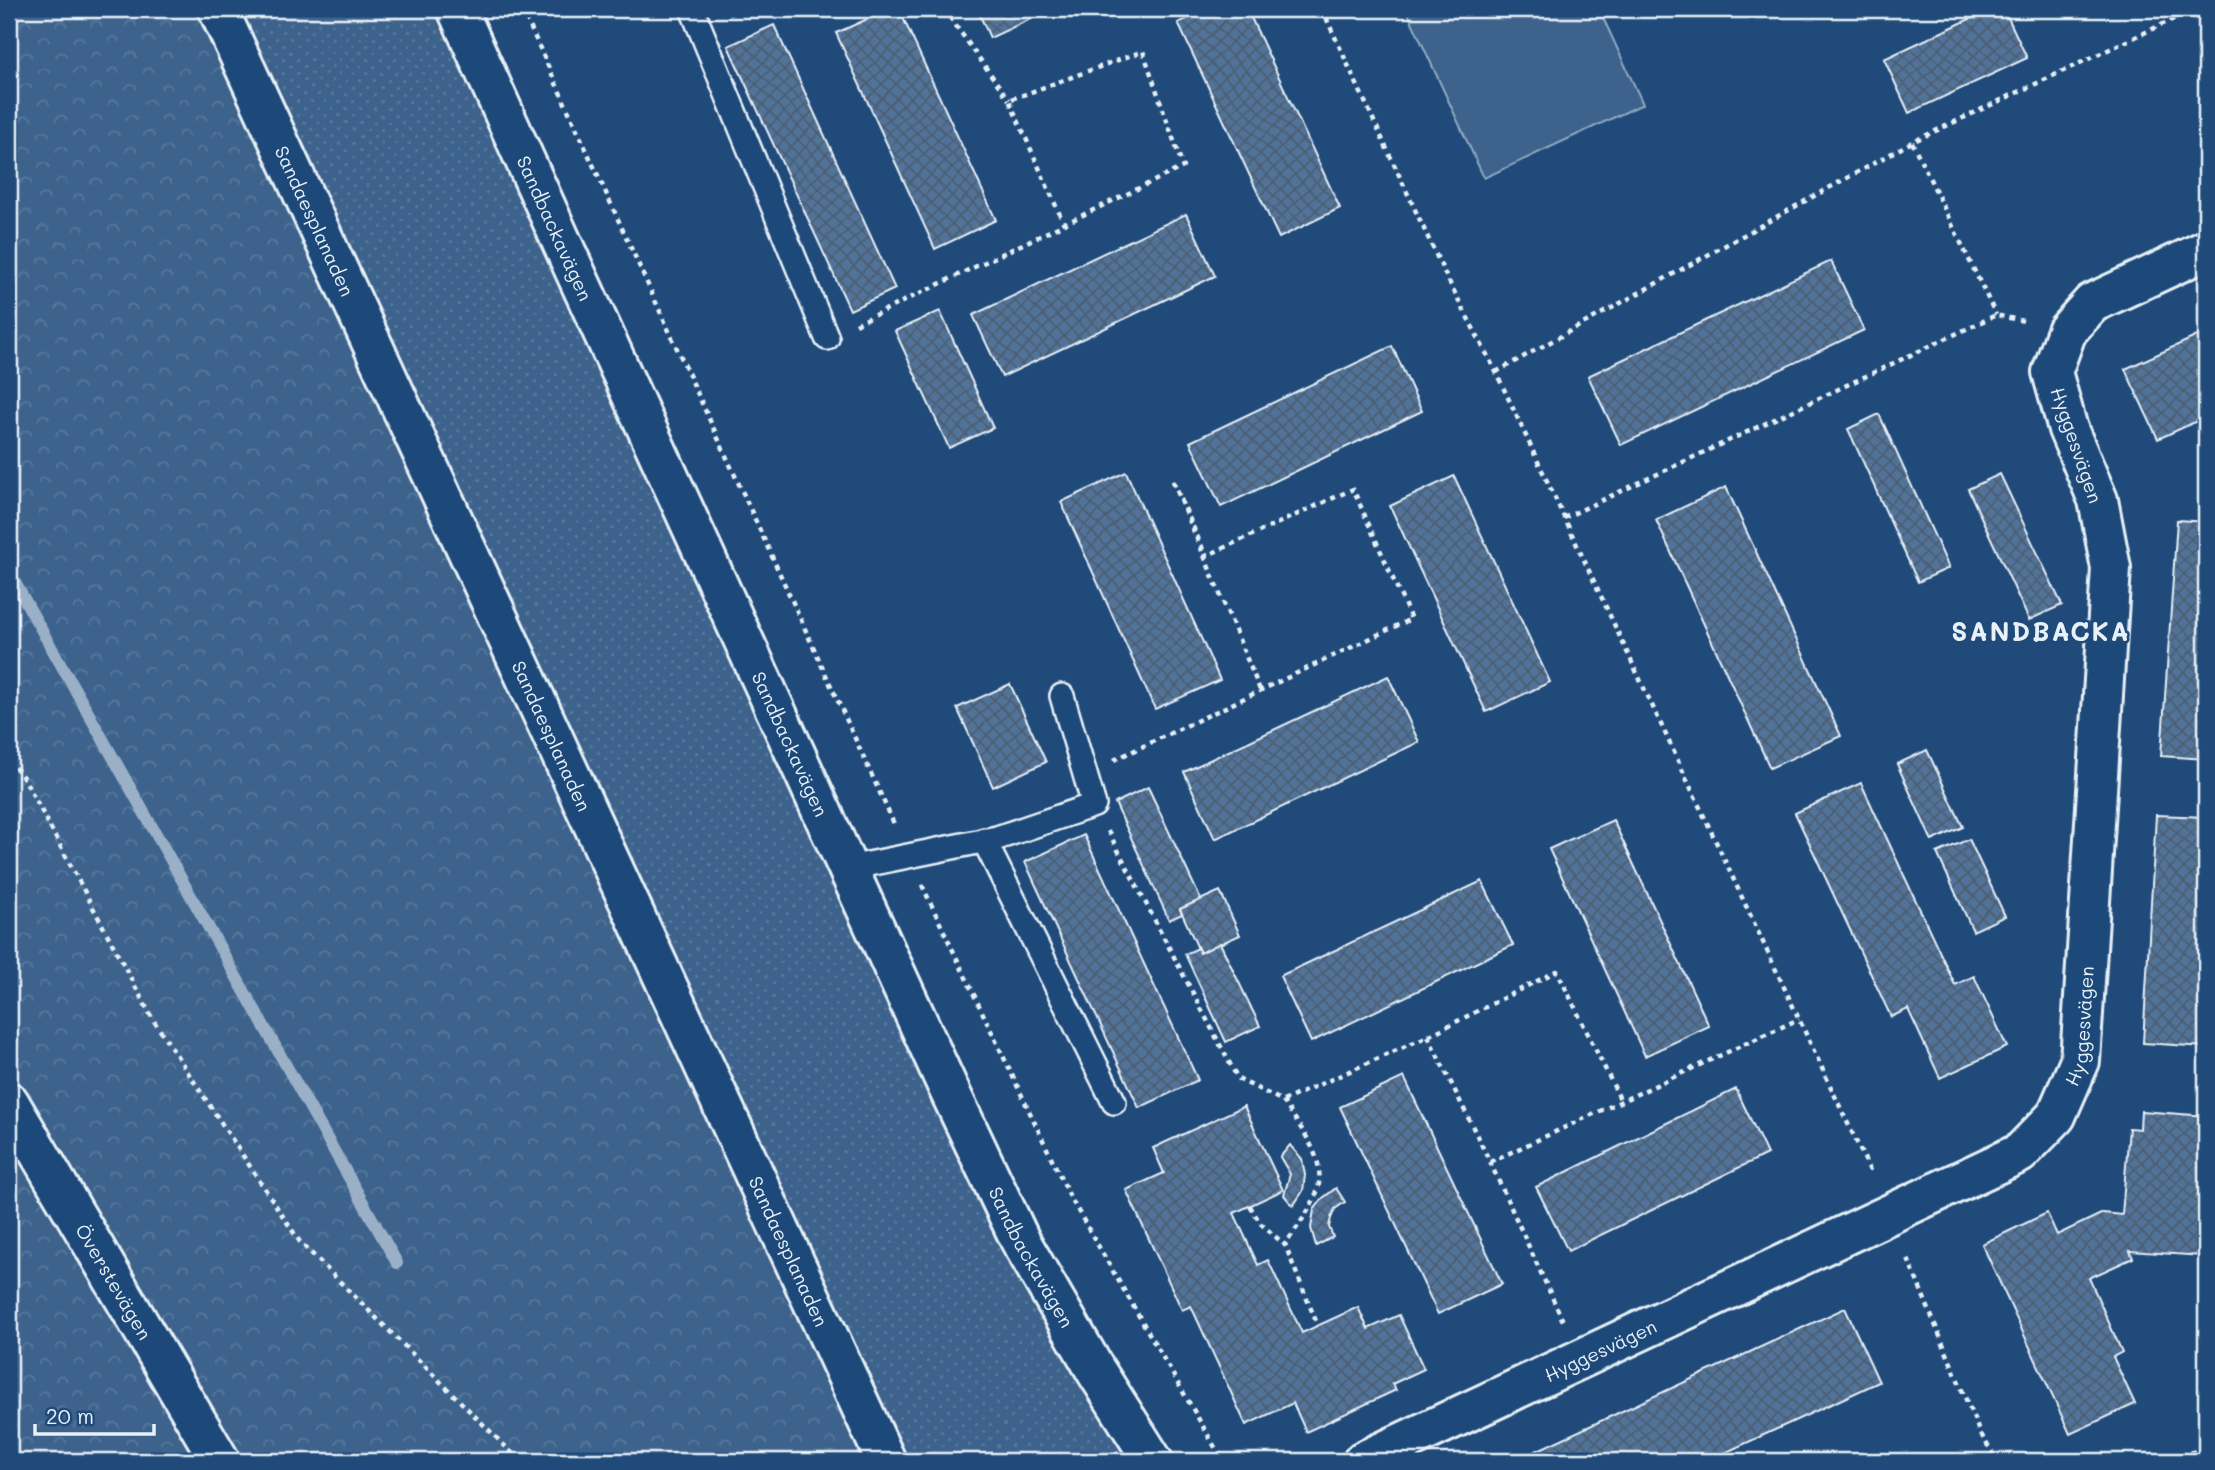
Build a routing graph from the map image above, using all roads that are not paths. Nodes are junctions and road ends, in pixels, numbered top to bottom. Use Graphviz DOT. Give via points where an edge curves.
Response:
graph roads {
  1 [pos="218,9"];
  2 [pos="457,9"];
  3 [pos="692,9"];
  4 [pos="2206,250"];
  5 [pos="827,338"];
  6 [pos="1062,696"];
  7 [pos="984,840"];
  8 [pos="849,869"];
  9 [pos="9,1102"];
  10 [pos="1114,1102"];
  11 [pos="220,1461"];
  12 [pos="886,1461"];
  13 [pos="1153,1461"];
  14 [pos="1363,1461"];
  1 -- 12 [label="street, Sandaesplanaden"];
  2 -- 8 [label="street, Sandbackavägen"];
  3 -- 5 [label="lane"];
  4 -- 14 [label="street, Hyggesvägen" via="2092,303 2067,331 2052,372 2068,429 2098,500 2110,568 2080,1061 2056,1116 2020,1153"];
  6 -- 7 [label="lane" via="1094,805"];
  7 -- 8 [label="lane"];
  7 -- 10 [label="lane"];
  8 -- 13 [label="street, Sandbackavägen" via="1020,1240"];
  9 -- 11 [label="street, Överstevägen"];
}
